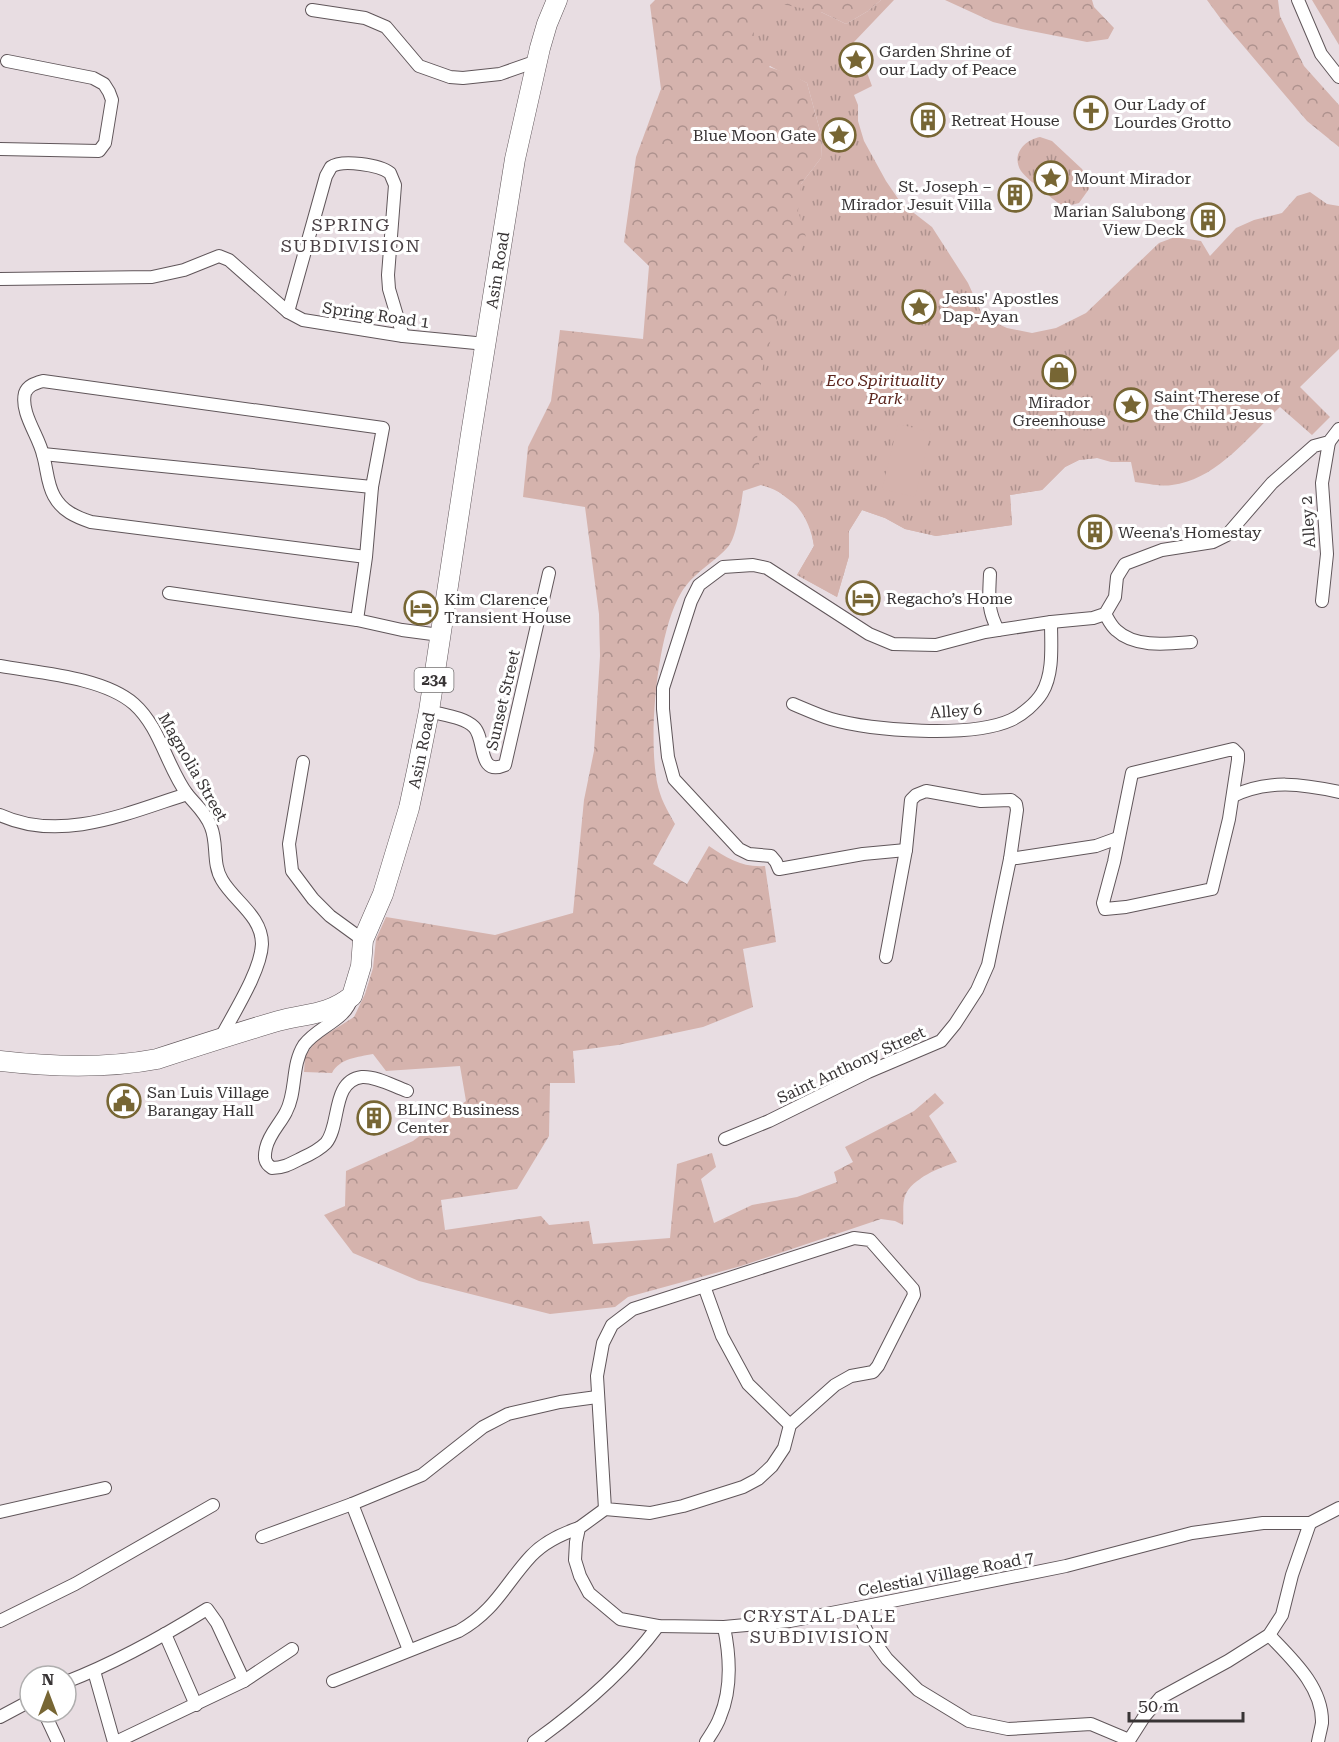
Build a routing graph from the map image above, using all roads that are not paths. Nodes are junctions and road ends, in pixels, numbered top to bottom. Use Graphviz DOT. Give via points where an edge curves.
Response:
graph roads {
  1 [pos="557,0"];
  2 [pos="1298,0"];
  3 [pos="312,10"];
  4 [pos="7,62"];
  5 [pos="537,62"];
  6 [pos="1339,77"];
  7 [pos="0,149"];
  8 [pos="0,279"];
  9 [pos="288,312"];
  10 [pos="403,336"];
  11 [pos="486,344"];
  12 [pos="1339,429"];
  13 [pos="1329,442"];
  14 [pos="43,454"];
  15 [pos="372,487"];
  16 [pos="366,557"];
  17 [pos="549,573"];
  18 [pos="990,574"];
  19 [pos="169,593"];
  20 [pos="1322,601"];
  21 [pos="1104,614"];
  22 [pos="357,620"];
  23 [pos="1051,622"];
  24 [pos="998,630"];
  25 [pos="440,635"];
  26 [pos="1191,642"];
  27 [pos="0,666"];
  28 [pos="792,704"];
  29 [pos="429,711"];
  30 [pos="303,762"];
  31 [pos="1339,792"];
  32 [pos="187,794"];
  33 [pos="1233,796"];
  34 [pos="0,815"];
  35 [pos="1118,838"];
  36 [pos="906,850"];
  37 [pos="1010,859"];
  38 [pos="363,940"];
  39 [pos="886,957"];
  40 [pos="352,996"];
  41 [pos="220,1039"];
  42 [pos="0,1061"];
  43 [pos="406,1091"];
  44 [pos="725,1139"];
  45 [pos="704,1286"];
  46 [pos="597,1397"];
  47 [pos="790,1425"];
  48 [pos="105,1488"];
  49 [pos="352,1504"];
  50 [pos="213,1505"];
  51 [pos="1339,1508"];
  52 [pos="604,1509"];
  53 [pos="0,1512"];
  54 [pos="1310,1523"];
  55 [pos="579,1528"];
  56 [pos="262,1537"];
  57 [pos="857,1608"];
  58 [pos="0,1621"];
  59 [pos="658,1626"];
  60 [pos="724,1627"];
  61 [pos="165,1634"];
  62 [pos="1269,1635"];
  63 [pos="292,1649"];
  64 [pos="409,1650"];
  65 [pos="94,1671"];
  66 [pos="78,1677"];
  67 [pos="244,1680"];
  68 [pos="333,1681"];
  69 [pos="196,1705"];
  70 [pos="18,1707"];
  71 [pos="0,1717"];
  72 [pos="49,1724"];
  73 [pos="1129,1741"];
  74 [pos="57,1742"];
  75 [pos="115,1742"];
  76 [pos="534,1742"];
  77 [pos="706,1742"];
  78 [pos="1318,1742"];
  1 -- 5 [label="main road, Asin Road / 234"];
  2 -- 6 [label="street" via="1321,54"];
  3 -- 5 [label="street" via="365,18 386,27 419,66 450,77 500,74"];
  4 -- 7 [label="street" via="93,78 104,84 112,100 105,143 99,151"];
  5 -- 11 [label="main road, Asin Road / 234" via="515,159"];
  8 -- 9 [label="street, Spring Road 1" via="152,277 219,256 229,260"];
  9 -- 10 [label="street, Spring Road 1" via="318,324"];
  9 -- 10 [label="street" via="331,167 339,163 380,167 390,173 395,185 388,275"];
  10 -- 11 [label="street, Spring Road 1"];
  11 -- 25 [label="main road, Asin Road / 234"];
  12 -- 13 [label="street"];
  13 -- 20 [label="street, Alley 2" via="1322,483 1327,554"];
  13 -- 21 [label="street" via="1314,446 1272,483 1227,535 1213,542 1162,550 1125,564 1117,577 1115,597"];
  14 -- 15 [label="street"];
  14 -- 15 [label="street" via="25,408 24,395 27,388 43,381 383,428"];
  14 -- 16 [label="street" via="54,496 64,510 91,522"];
  15 -- 16 [label="street"];
  16 -- 22 [label="street"];
  17 -- 29 [label="street, Sunset Street" via="505,765 498,768 486,761 473,726"];
  18 -- 24 [label="street" via="989,603"];
  19 -- 22 [label="street"];
  21 -- 23 [label="street"];
  21 -- 26 [label="street" via="1116,630 1144,643"];
  22 -- 25 [label="street"];
  23 -- 24 [label="street"];
  23 -- 28 [label="street, Alley 6" via="1051,663 1042,694 1011,720 978,728 881,728 831,719"];
  24 -- 36 [label="street" via="936,645 893,644 869,634 767,568 753,565 723,567 699,585 691,601 663,688 668,757 674,778 739,849 771,856 779,869"];
  25 -- 29 [label="main road, Asin Road / 234"];
  27 -- 32 [label="street, Magnolia Street" via="66,676 104,688 134,704 148,721"];
  29 -- 38 [label="main road, Asin Road / 234" via="410,808 383,894"];
  30 -- 38 [label="street" via="289,844 292,871 330,916"];
  31 -- 33 [label="street" via="1279,784"];
  32 -- 34 [label="street" via="105,820 62,827 22,825"];
  32 -- 41 [label="street, Magnolia Street" via="211,825 222,881 252,917 262,943 251,980"];
  33 -- 35 [label="street" via="1238,760 1233,749 1132,773"];
  33 -- 35 [label="street" via="1212,889 1105,909 1103,903"];
  35 -- 37 [label="street" via="1096,846"];
  36 -- 37 [label="street, Saint Anthony Street" via="911,800 926,791 981,801 1011,800 1016,804"];
  36 -- 39 [label="street, Saint Anthony Street"];
  37 -- 44 [label="street, Saint Anthony Street" via="988,965 977,990 941,1041"];
  38 -- 40 [label="main road, Asin Road / 234" via="361,966"];
  40 -- 41 [label="main road" via="331,1010"];
  40 -- 43 [label="street" via="346,1011 303,1047 286,1112 268,1141 266,1164 272,1168 289,1165 326,1142 342,1093 353,1080 372,1078"];
  41 -- 42 [label="main road" via="157,1059 102,1067"];
  45 -- 46 [label="street" via="633,1309 612,1325 599,1359"];
  45 -- 47 [label="street" via="722,1336 748,1384"];
  45 -- 47 [label="street" via="854,1238 870,1240 913,1289 912,1301 873,1372 842,1379"];
  46 -- 49 [label="street" via="508,1414 483,1426 422,1475"];
  46 -- 52 [label="street"];
  47 -- 52 [label="street" via="784,1448 772,1466 743,1487 650,1513"];
  48 -- 53 [label="street"];
  49 -- 56 [label="street"];
  49 -- 64 [label="street"];
  50 -- 58 [label="street" via="75,1584"];
  51 -- 54 [label="street, Celestial Village Road 7"];
  52 -- 55 [label="street"];
  54 -- 57 [label="street, Celestial Village Road 7" via="1263,1523 1192,1533 1066,1566"];
  54 -- 62 [label="street" via="1282,1615"];
  55 -- 59 [label="street, Celestial Village Road 7" via="575,1560 589,1593 620,1618"];
  55 -- 64 [label="street" via="559,1535 531,1556 475,1622"];
  57 -- 60 [label="street, Celestial Village Road 7" via="790,1621"];
  57 -- 73 [label="street" via="866,1630 887,1659 918,1690 969,1721 1008,1729 1091,1724"];
  59 -- 60 [label="street, Celestial Village Road 7"];
  59 -- 76 [label="street" via="639,1652"];
  60 -- 77 [label="street" via="729,1654 725,1701"];
  61 -- 65 [label="street"];
  61 -- 67 [label="street" via="207,1609"];
  61 -- 69 [label="street"];
  62 -- 73 [label="street" via="1160,1698"];
  62 -- 78 [label="street" via="1311,1684 1322,1722"];
  63 -- 67 [label="street"];
  64 -- 68 [label="street"];
  65 -- 66 [label="street"];
  65 -- 75 [label="street"];
  67 -- 69 [label="street"];
  69 -- 75 [label="street"];
  70 -- 71 [label="street"];
  72 -- 74 [label="street"];
}
